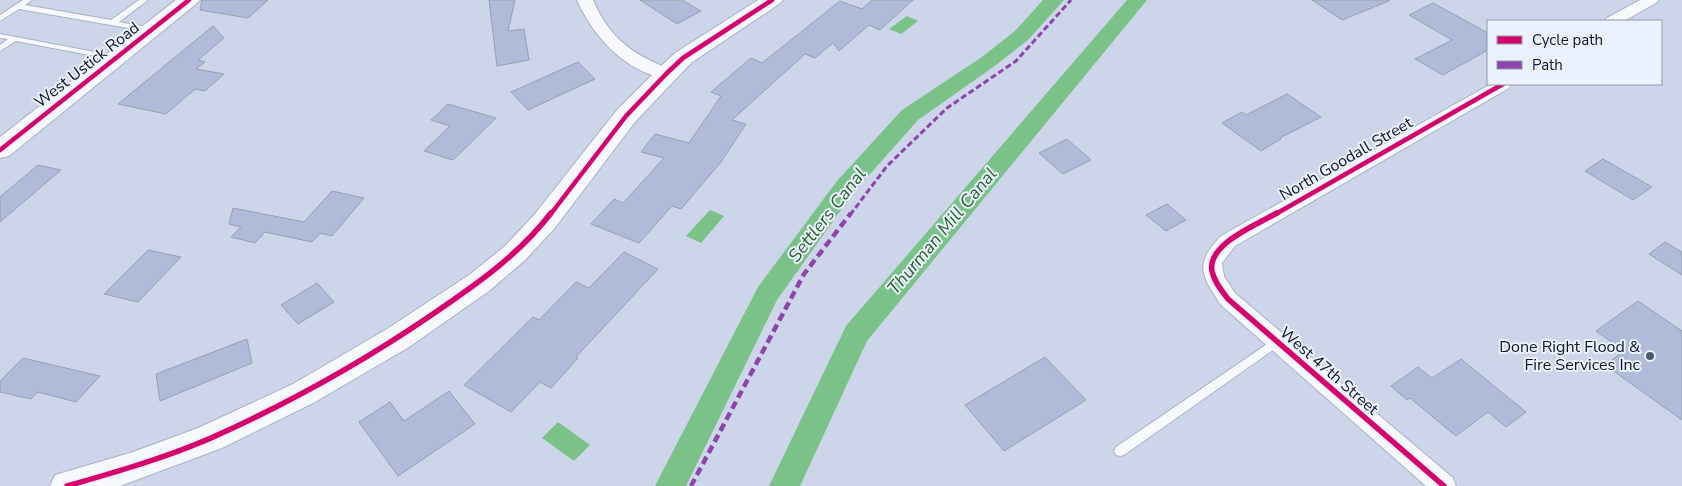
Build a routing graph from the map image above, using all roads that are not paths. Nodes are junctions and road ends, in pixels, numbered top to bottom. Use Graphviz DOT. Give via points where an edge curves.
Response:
graph roads {
  1 [pos="28,0"];
  2 [pos="144,0"];
  3 [pos="189,0"];
  4 [pos="586,0"];
  5 [pos="772,0"];
  6 [pos="1651,0"];
  7 [pos="18,6"];
  8 [pos="0,19"];
  9 [pos="1615,20"];
  10 [pos="113,23"];
  11 [pos="151,30"];
  12 [pos="0,36"];
  13 [pos="15,38"];
  14 [pos="0,49"];
  15 [pos="116,58"];
  16 [pos="666,74"];
  17 [pos="1502,85"];
  18 [pos="0,150"];
  19 [pos="1212,266"];
  20 [pos="1276,342"];
  21 [pos="1120,451"];
  22 [pos="67,486"];
  23 [pos="1444,486"];
  1 -- 7 [label="lane"];
  2 -- 10 [label="lane"];
  3 -- 11 [label="street, West Ustick Road"];
  4 -- 16 [label="street" via="590,13 622,51 637,62"];
  5 -- 16 [label="street" via="683,58"];
  6 -- 9 [label="street"];
  7 -- 8 [label="lane"];
  7 -- 10 [label="lane"];
  10 -- 11 [label="lane"];
  11 -- 15 [label="street, West Ustick Road"];
  12 -- 13 [label="lane"];
  13 -- 14 [label="lane"];
  13 -- 15 [label="lane"];
  15 -- 18 [label="street, West Ustick Road"];
  16 -- 22 [label="street" via="626,116 544,222 515,253 471,289 398,338 304,393 210,438 133,467"];
  17 -- 19 [label="street, North Goodall Street" via="1228,241 1215,254"];
  19 -- 20 [label="street, West 47th Street" via="1214,279 1228,299"];
  20 -- 21 [label="lane"];
  20 -- 23 [label="street, West 47th Street"];
}
